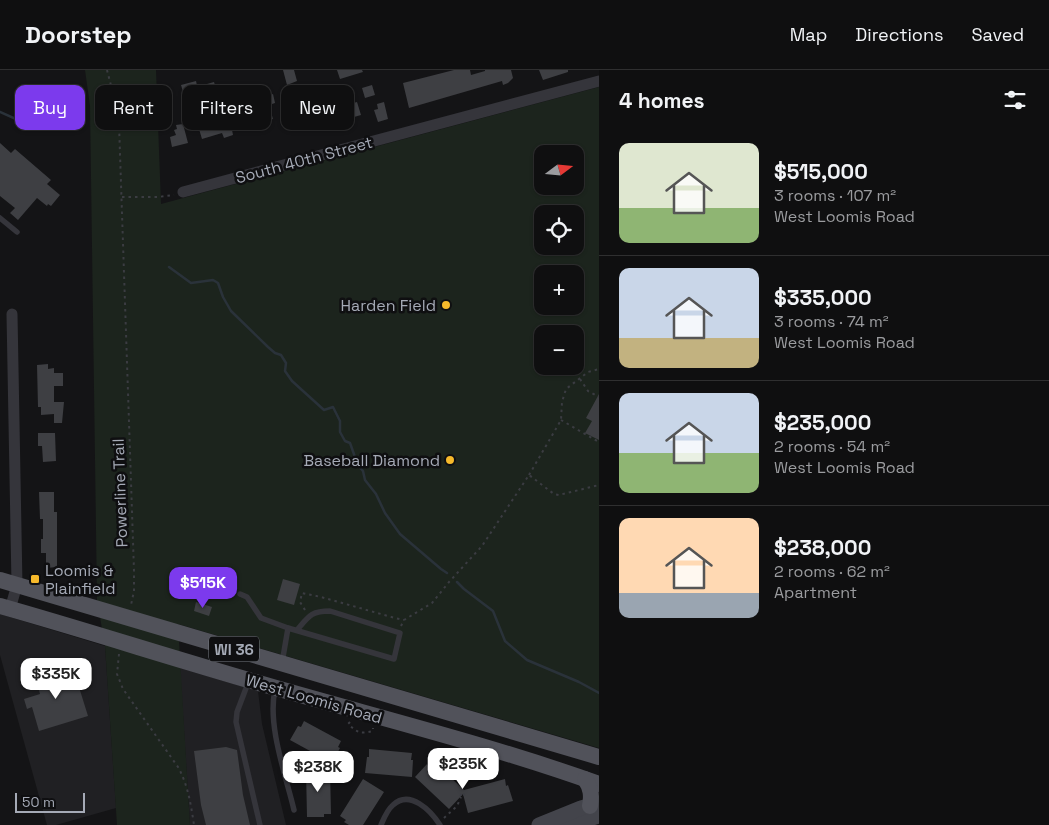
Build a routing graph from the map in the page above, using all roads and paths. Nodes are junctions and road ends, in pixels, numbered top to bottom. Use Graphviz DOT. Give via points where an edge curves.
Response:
graph roads {
  1 [pos="107,70"];
  2 [pos="599,81"];
  3 [pos="183,192"];
  4 [pos="122,197"];
  5 [pos="0,218"];
  6 [pos="17,232"];
  7 [pos="12,314"];
  8 [pos="599,369"];
  9 [pos="580,379"];
  10 [pos="599,397"];
  11 [pos="561,420"];
  12 [pos="599,442"];
  13 [pos="529,475"];
  14 [pos="599,484"];
  15 [pos="0,580"];
  16 [pos="16,585"];
  17 [pos="240,594"];
  18 [pos="5,607"];
  19 [pos="309,616"];
  20 [pos="128,618"];
  21 [pos="404,620"];
  22 [pos="288,628"];
  23 [pos="297,630"];
  24 [pos="397,632"];
  25 [pos="121,642"];
  26 [pos="282,662"];
  27 [pos="249,680"];
  28 [pos="275,688"];
  29 [pos="352,720"];
  30 [pos="372,726"];
  31 [pos="466,754"];
  32 [pos="478,757"];
  33 [pos="599,757"];
  34 [pos="594,778"];
  35 [pos="462,797"];
  36 [pos="596,808"];
  37 [pos="294,810"];
  38 [pos="450,813"];
  39 [pos="194,825"];
  40 [pos="260,825"];
  41 [pos="380,825"];
  42 [pos="440,825"];
  43 [pos="539,825"];
  44 [pos="552,825"];
  1 -- 4 [label="path, Powerline Trail" via="119,124"];
  2 -- 3 [label="street, South 40th Street"];
  3 -- 4 [label="path" via="158,197"];
  4 -- 20 [label="path, Powerline Trail" via="134,571 134,591"];
  5 -- 6 [label="lane"];
  7 -- 16 [label="street"];
  8 -- 9 [label="path"];
  9 -- 10 [label="path" via="588,391"];
  9 -- 11 [label="path" via="566,389"];
  11 -- 12 [label="path"];
  11 -- 13 [label="path"];
  13 -- 14 [label="path" via="559,495"];
  13 -- 21 [label="path" via="482,546 432,603"];
  15 -- 16 [label="main road, West Loomis Road / WI 36"];
  16 -- 18 [label="street"];
  16 -- 20 [label="main road, West Loomis Road / WI 36"];
  17 -- 22 [label="lane" via="247,597 261,618"];
  18 -- 25 [label="main road, West Loomis Road / WI 36"];
  19 -- 21 [label="path" via="300,602 302,593"];
  19 -- 23 [label="lane"];
  19 -- 24 [label="lane" via="318,611 330,611"];
  20 -- 26 [label="main road, West Loomis Road / WI 36"];
  21 -- 24 [label="path"];
  22 -- 23 [label="lane"];
  22 -- 26 [label="lane"];
  23 -- 24 [label="lane" via="394,659 400,633"];
  25 -- 27 [label="main road, West Loomis Road / WI 36"];
  25 -- 39 [label="path" via="119,680 183,776"];
  26 -- 28 [label="main road"];
  26 -- 33 [label="main road, West Loomis Road / WI 36"];
  27 -- 28 [label="main road, West Loomis Road / WI 36"];
  27 -- 40 [label="lane" via="236,722"];
  28 -- 34 [label="main road, West Loomis Road / WI 36"];
  28 -- 37 [label="lane" via="272,701 274,722"];
  29 -- 30 [label="path" via="348,724 359,733 373,731"];
  31 -- 32 [label="path" via="460,758 467,770 480,764"];
  34 -- 36 [label="main road" via="590,787"];
  35 -- 38 [label="path"];
  36 -- 43 [label="street"];
  36 -- 44 [label="street" via="582,821"];
  41 -- 42 [label="lane" via="388,810 406,799 420,803"];
}
